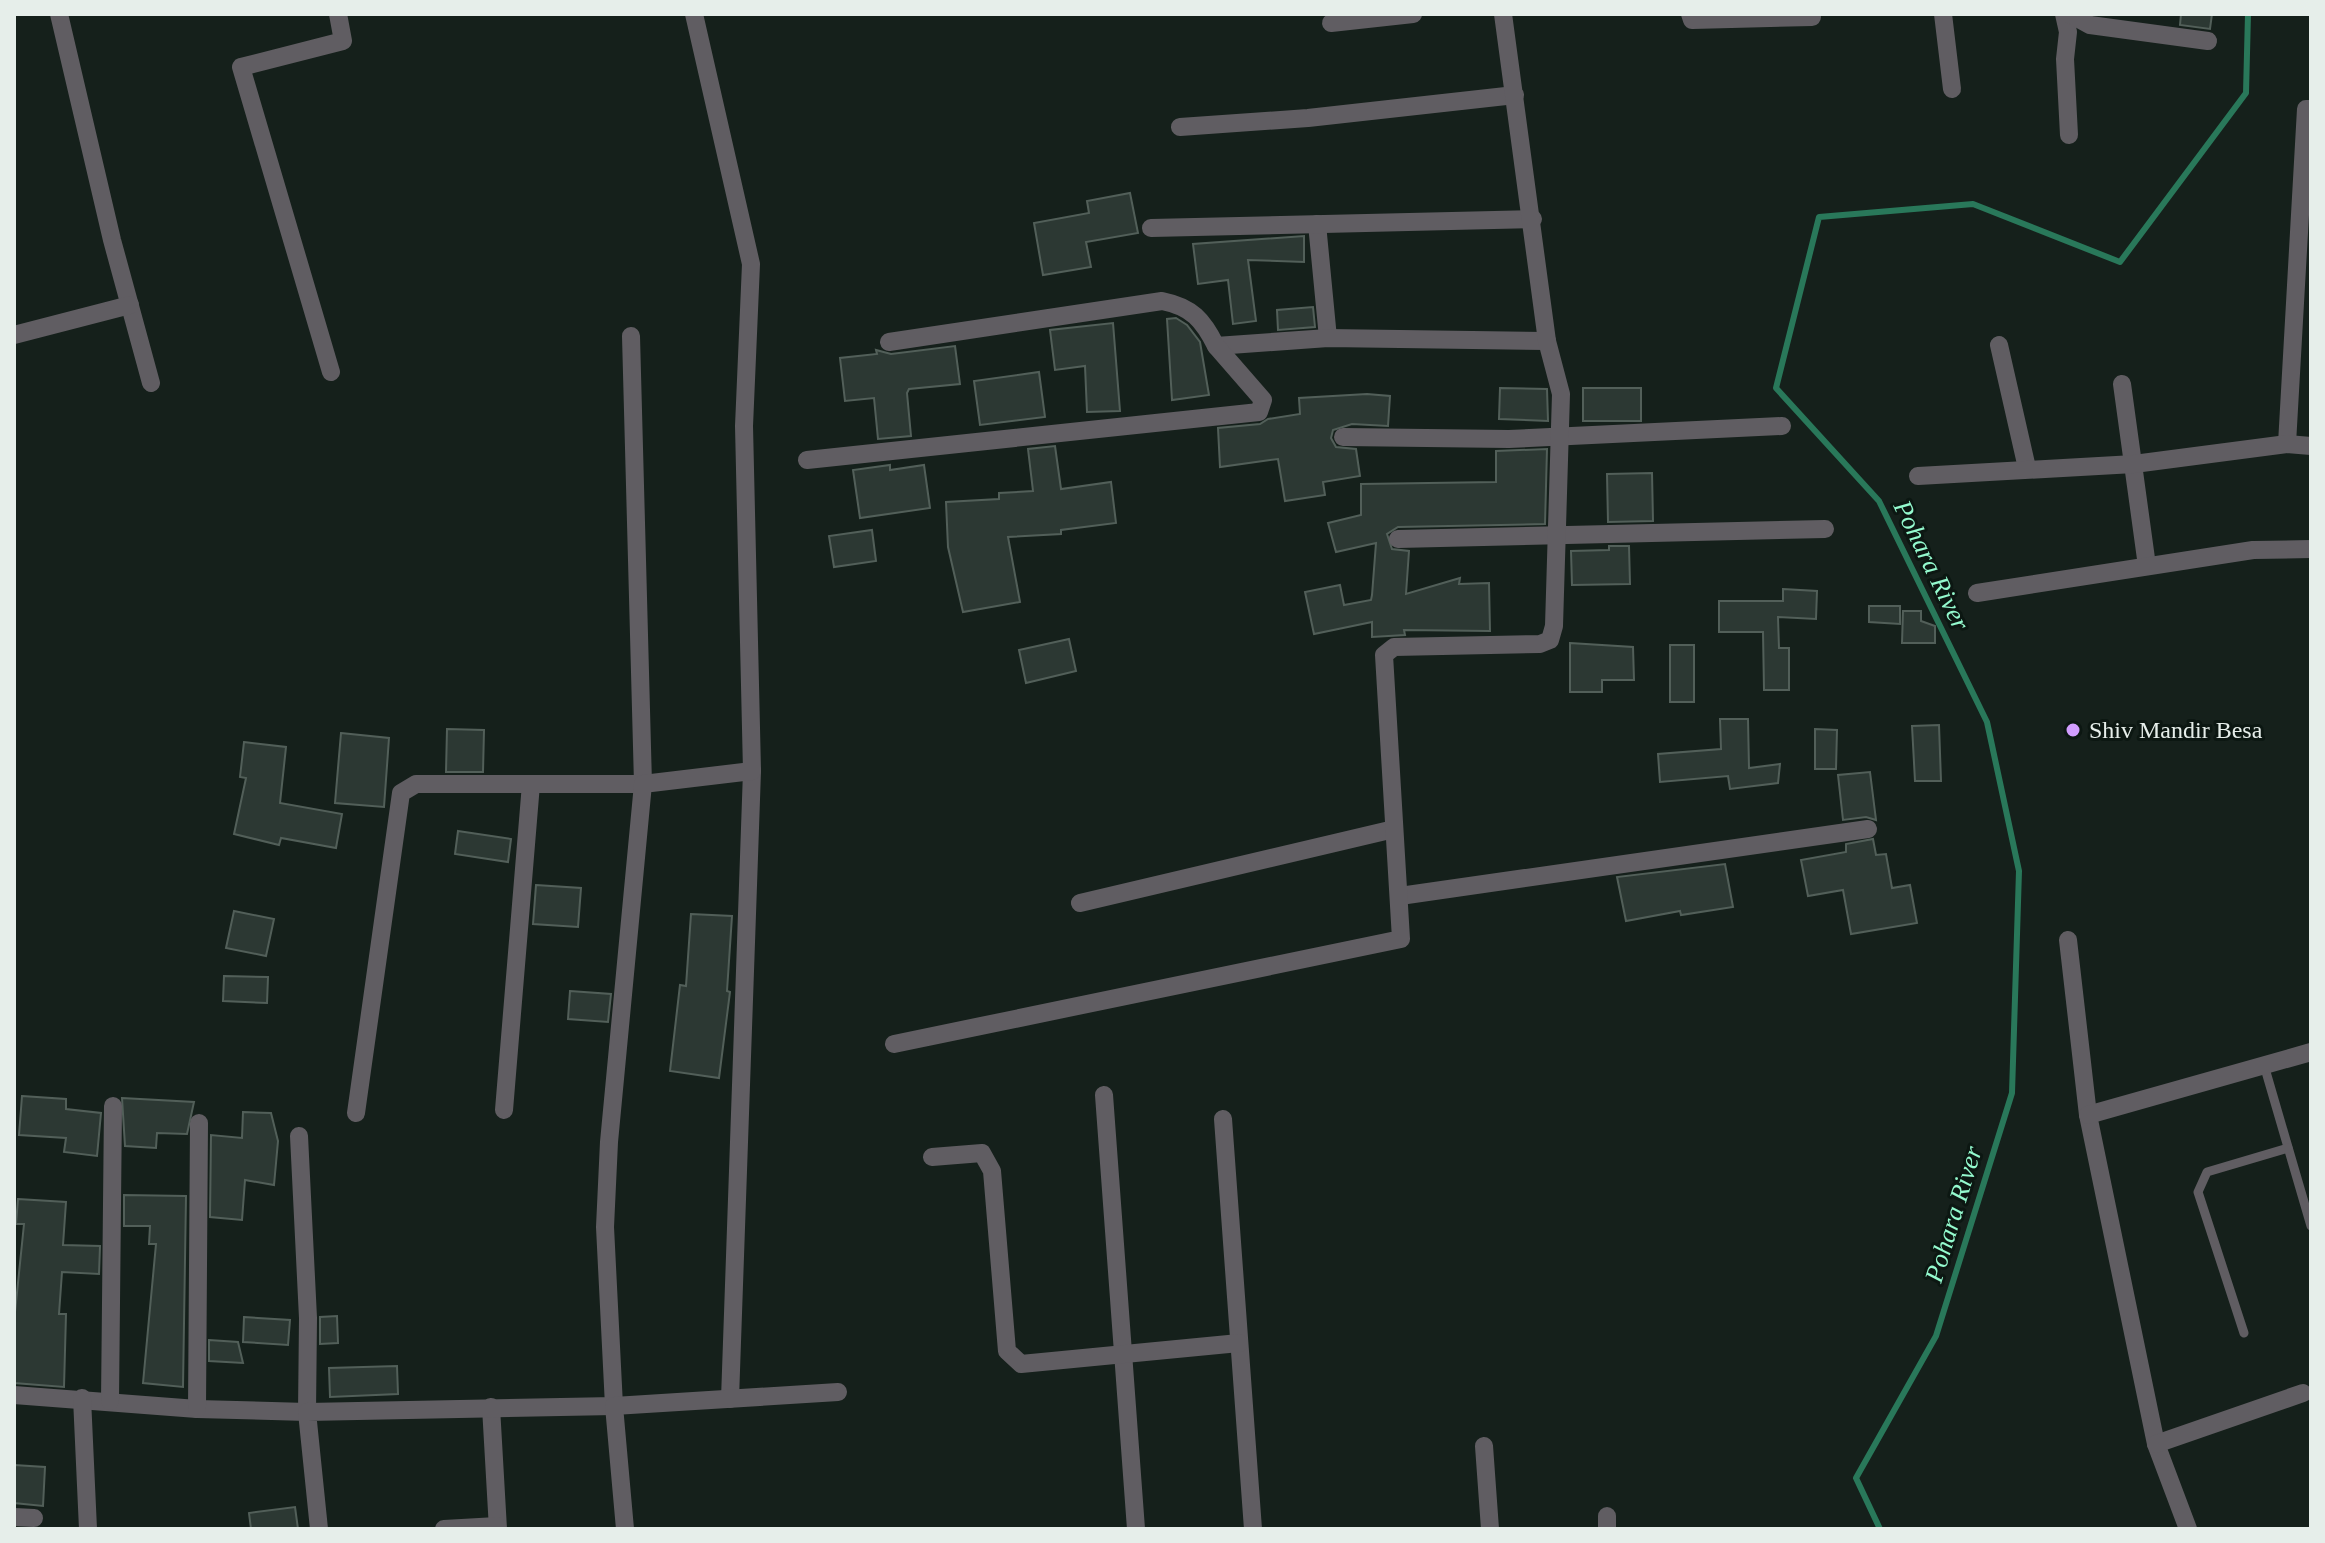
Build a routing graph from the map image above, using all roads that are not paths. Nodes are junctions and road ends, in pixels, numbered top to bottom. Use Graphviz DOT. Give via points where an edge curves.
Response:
graph roads {
  1 [pos="59,14"];
  2 [pos="338,14"];
  3 [pos="694,14"];
  4 [pos="1413,14"];
  5 [pos="1503,14"];
  6 [pos="1690,14"];
  7 [pos="1943,14"];
  8 [pos="2064,14"];
  9 [pos="2070,14"];
  10 [pos="1812,17"];
  11 [pos="1331,23"];
  12 [pos="2208,41"];
  13 [pos="1952,89"];
  14 [pos="1515,95"];
  15 [pos="2311,109"];
  16 [pos="1180,127"];
  17 [pos="2069,135"];
  18 [pos="1533,219"];
  19 [pos="1317,224"];
  20 [pos="1151,228"];
  21 [pos="2304,258"];
  22 [pos="130,305"];
  23 [pos="14,335"];
  24 [pos="631,336"];
  25 [pos="1328,338"];
  26 [pos="1547,341"];
  27 [pos="889,342"];
  28 [pos="1999,345"];
  29 [pos="1216,346"];
  30 [pos="331,372"];
  31 [pos="151,383"];
  32 [pos="2122,384"];
  33 [pos="1782,426"];
  34 [pos="1561,435"];
  35 [pos="1343,437"];
  36 [pos="2287,444"];
  37 [pos="2311,446"];
  38 [pos="807,460"];
  39 [pos="2134,464"];
  40 [pos="2027,468"];
  41 [pos="1918,476"];
  42 [pos="1825,529"];
  43 [pos="1557,534"];
  44 [pos="1398,539"];
  45 [pos="2311,549"];
  46 [pos="2147,566"];
  47 [pos="1977,593"];
  48 [pos="752,771"];
  49 [pos="531,784"];
  50 [pos="643,784"];
  51 [pos="1394,829"];
  52 [pos="1868,829"];
  53 [pos="1400,896"];
  54 [pos="1080,903"];
  55 [pos="2068,940"];
  56 [pos="894,1044"];
  57 [pos="2311,1052"];
  58 [pos="2264,1065"];
  59 [pos="1104,1095"];
  60 [pos="113,1106"];
  61 [pos="504,1110"];
  62 [pos="356,1113"];
  63 [pos="2088,1115"];
  64 [pos="1223,1119"];
  65 [pos="199,1123"];
  66 [pos="299,1136"];
  67 [pos="2288,1148"];
  68 [pos="932,1157"];
  69 [pos="2311,1226"];
  70 [pos="2244,1333"];
  71 [pos="1239,1343"];
  72 [pos="1126,1354"];
  73 [pos="838,1392"];
  74 [pos="2303,1393"];
  75 [pos="14,1395"];
  76 [pos="82,1398"];
  77 [pos="730,1399"];
  78 [pos="110,1401"];
  79 [pos="614,1406"];
  80 [pos="491,1407"];
  81 [pos="197,1409"];
  82 [pos="307,1412"];
  83 [pos="2156,1444"];
  84 [pos="1484,1446"];
  85 [pos="14,1517"];
  86 [pos="34,1518"];
  87 [pos="498,1527"];
  88 [pos="88,1529"];
  89 [pos="319,1529"];
  90 [pos="444,1529"];
  91 [pos="625,1529"];
  92 [pos="1136,1529"];
  93 [pos="1253,1529"];
  94 [pos="1490,1529"];
  95 [pos="2188,1529"];
  1 -- 22 [label="street"];
  2 -- 30 [label="street" via="343,41 241,67"];
  3 -- 48 [label="street" via="751,264 744,426"];
  4 -- 11 [label="street"];
  5 -- 14 [label="street"];
  6 -- 10 [label="street" via="1692,20"];
  7 -- 13 [label="street"];
  8 -- 17 [label="street"];
  9 -- 12 [label="street" via="2090,25"];
  14 -- 16 [label="street"];
  14 -- 18 [label="street"];
  15 -- 21 [label="street" via="2306,109"];
  18 -- 19 [label="street"];
  18 -- 26 [label="street"];
  19 -- 20 [label="street"];
  19 -- 25 [label="street"];
  21 -- 36 [label="street"];
  22 -- 23 [label="street"];
  22 -- 31 [label="street"];
  24 -- 50 [label="street"];
  25 -- 26 [label="street"];
  25 -- 29 [label="street"];
  26 -- 34 [label="street" via="1561,394"];
  27 -- 29 [label="street" via="1162,301 1199,316"];
  28 -- 40 [label="street"];
  29 -- 38 [label="street" via="1263,400 1259,412"];
  32 -- 39 [label="street"];
  33 -- 34 [label="street"];
  34 -- 35 [label="street"];
  34 -- 43 [label="street"];
  36 -- 37 [label="street"];
  36 -- 39 [label="street"];
  39 -- 40 [label="street"];
  39 -- 46 [label="street"];
  40 -- 41 [label="street"];
  42 -- 43 [label="street"];
  43 -- 44 [label="street"];
  43 -- 51 [label="street" via="1550,640 1394,647 1384,655"];
  45 -- 46 [label="street" via="2253,550"];
  46 -- 47 [label="street"];
  48 -- 50 [label="street"];
  48 -- 77 [label="street"];
  49 -- 50 [label="street"];
  49 -- 61 [label="street"];
  49 -- 62 [label="street" via="416,784 401,793"];
  50 -- 79 [label="street" via="606,1213"];
  51 -- 53 [label="street"];
  51 -- 54 [label="street"];
  52 -- 53 [label="street"];
  53 -- 56 [label="street" via="1401,939"];
  55 -- 63 [label="street"];
  57 -- 58 [label="street"];
  58 -- 63 [label="street"];
  58 -- 67 [label="lane"];
  59 -- 72 [label="street"];
  60 -- 78 [label="street"];
  63 -- 83 [label="street"];
  64 -- 71 [label="street"];
  65 -- 81 [label="street"];
  66 -- 82 [label="street"];
  67 -- 69 [label="lane"];
  67 -- 70 [label="lane" via="2207,1172 2198,1192"];
  68 -- 72 [label="street" via="982,1153 992,1171 1007,1351 1021,1364"];
  71 -- 72 [label="street"];
  71 -- 93 [label="street"];
  72 -- 92 [label="street"];
  73 -- 77 [label="street"];
  74 -- 83 [label="street"];
  75 -- 76 [label="street"];
  76 -- 78 [label="street"];
  76 -- 88 [label="street"];
  77 -- 79 [label="street"];
  78 -- 81 [label="street"];
  79 -- 80 [label="street"];
  79 -- 91 [label="street"];
  80 -- 82 [label="street"];
  80 -- 87 [label="street"];
  81 -- 82 [label="street"];
  82 -- 89 [label="street"];
  83 -- 95 [label="street"];
  84 -- 94 [label="street"];
  85 -- 86 [label="street"];
  87 -- 90 [label="street"];
}
